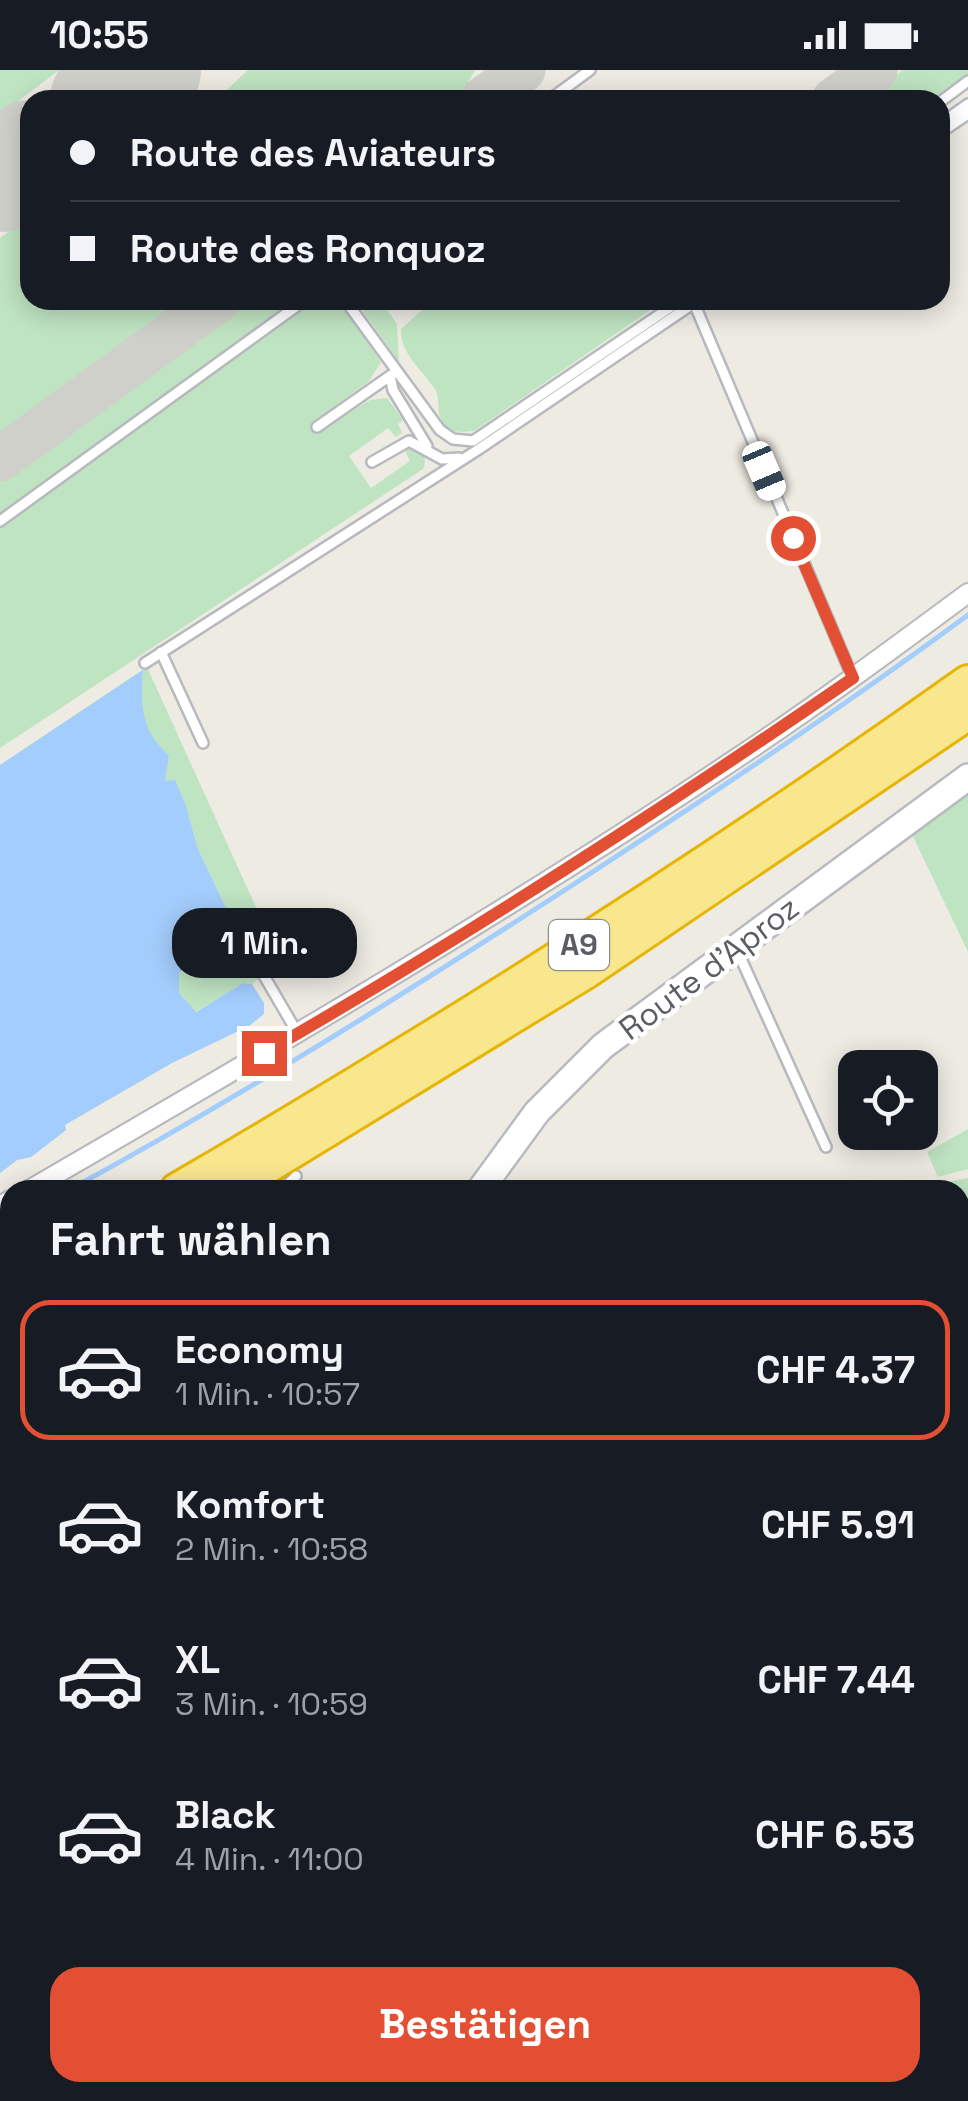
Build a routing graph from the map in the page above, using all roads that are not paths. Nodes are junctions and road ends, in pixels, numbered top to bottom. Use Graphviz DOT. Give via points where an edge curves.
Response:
graph roads {
  1 [pos="590,70"];
  2 [pos="562,90"];
  3 [pos="292,310"];
  4 [pos="353,310"];
  5 [pos="666,310"];
  6 [pos="684,310"];
  7 [pos="699,310"];
  8 [pos="394,373"];
  9 [pos="317,427"];
  10 [pos="431,453"];
  11 [pos="462,457"];
  12 [pos="372,462"];
  13 [pos="0,521"];
  14 [pos="968,593"];
  15 [pos="161,652"];
  16 [pos="145,663"];
  17 [pos="853,678"];
  18 [pos="968,682"];
  19 [pos="968,713"];
  20 [pos="202,743"];
  21 [pos="968,777"];
  22 [pos="736,947"];
  23 [pos="263,974"];
  24 [pos="298,1034"];
  25 [pos="466,1047"];
  26 [pos="826,1148"];
  27 [pos="46,1180"];
  28 [pos="194,1180"];
  29 [pos="246,1180"];
  30 [pos="292,1180"];
  31 [pos="487,1180"];
  1 -- 2 [label="lane"];
  3 -- 13 [label="lane"];
  4 -- 8 [label="lane"];
  5 -- 8 [label="lane" via="473,441 440,430"];
  6 -- 11 [label="lane"];
  7 -- 17 [label="lane"];
  8 -- 9 [label="lane"];
  8 -- 10 [label="lane" via="405,412"];
  10 -- 11 [label="lane" via="442,460"];
  10 -- 12 [label="lane" via="409,441"];
  11 -- 15 [label="lane"];
  14 -- 17 [label="street"];
  15 -- 16 [label="lane"];
  15 -- 20 [label="lane"];
  17 -- 24 [label="street" via="660,808"];
  18 -- 28 [label="highway, A9" via="574,948"];
  19 -- 25 [label="highway, A9"];
  21 -- 22 [label="street, Route d'Aproz"];
  22 -- 26 [label="lane"];
  22 -- 31 [label="street, Route d'Aproz" via="580,1067 536,1112"];
  23 -- 24 [label="lane"];
  24 -- 27 [label="street"];
  25 -- 29 [label="highway, A9"];
  25 -- 30 [label="highway"];
}
